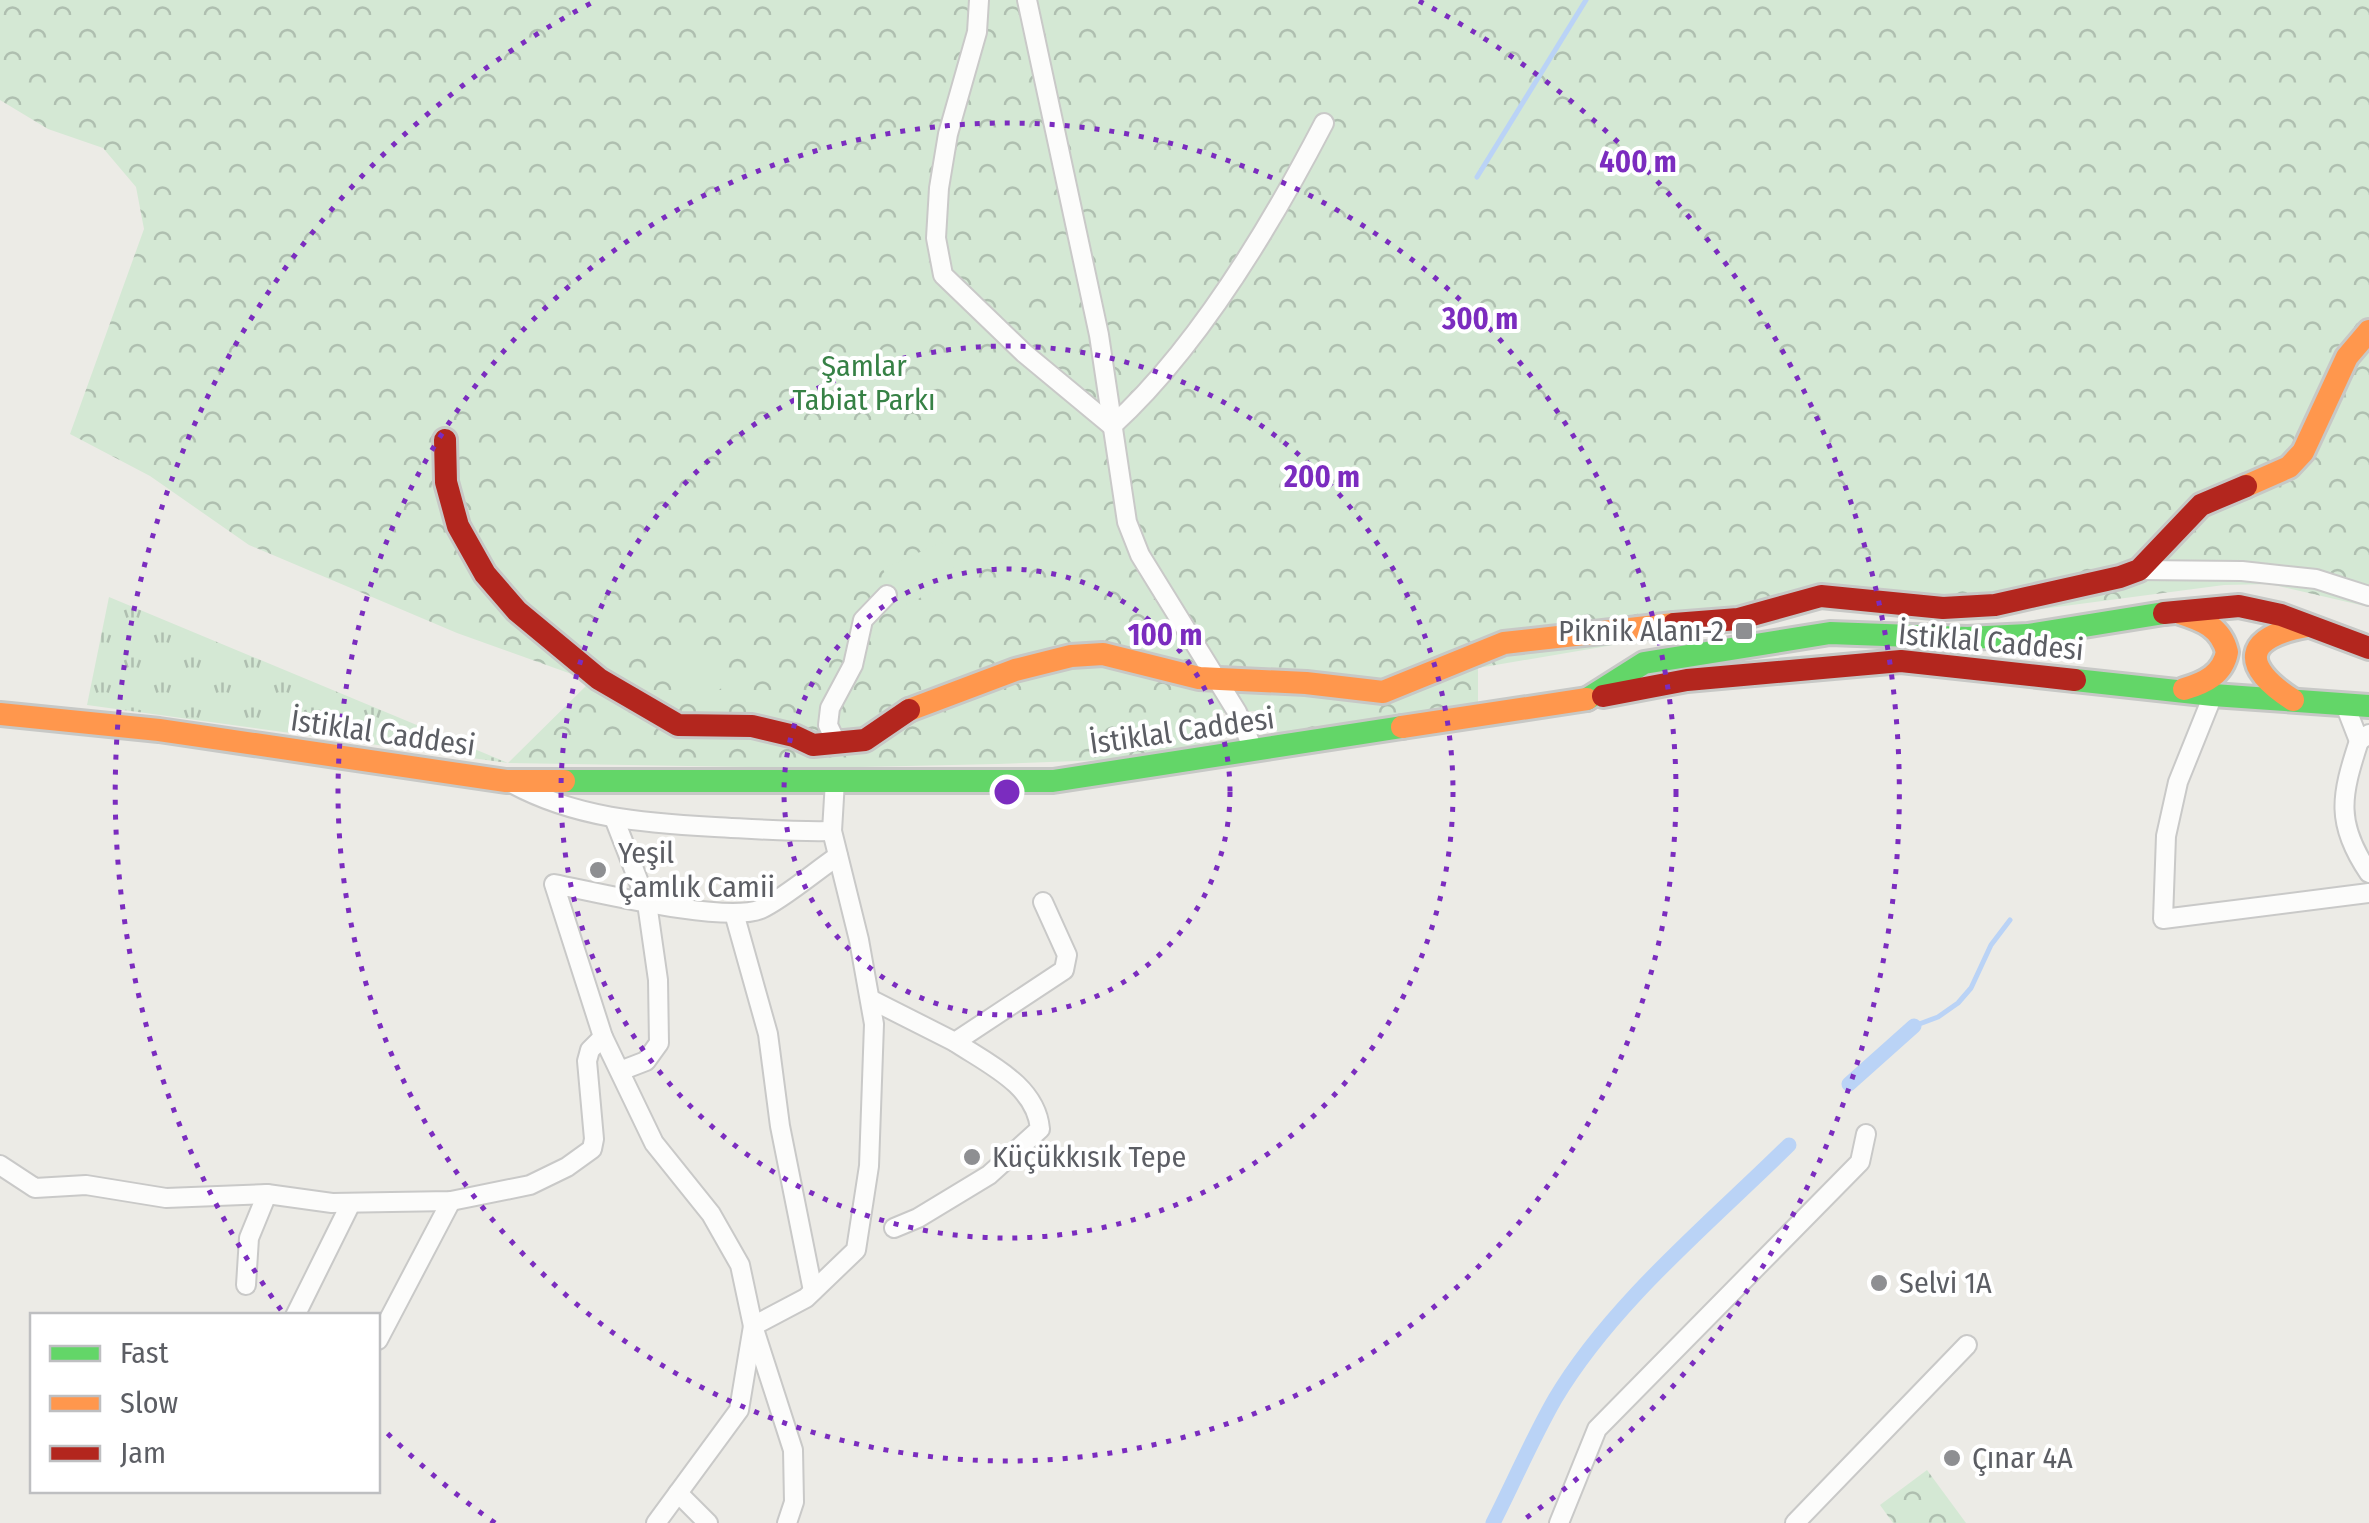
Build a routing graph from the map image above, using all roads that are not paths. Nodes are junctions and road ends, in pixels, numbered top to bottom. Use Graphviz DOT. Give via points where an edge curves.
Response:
graph roads {
  1 [pos="979,0"];
  2 [pos="1027,0"];
  3 [pos="1324,123"];
  4 [pos="2369,332"];
  5 [pos="1112,426"];
  6 [pos="445,440"];
  7 [pos="2139,570"];
  8 [pos="888,595"];
  9 [pos="2369,596"];
  10 [pos="2178,612"];
  11 [pos="2308,626"];
  12 [pos="2369,648"];
  13 [pos="1217,678"];
  14 [pos="2173,691"];
  15 [pos="2213,695"];
  16 [pos="1587,699"];
  17 [pos="2297,702"];
  18 [pos="2357,706"];
  19 [pos="0,714"];
  20 [pos="2364,737"];
  21 [pos="838,744"];
  22 [pos="1254,752"];
  23 [pos="506,780"];
  24 [pos="835,781"];
  25 [pos="614,818"];
  26 [pos="832,832"];
  27 [pos="838,856"];
  28 [pos="2369,873"];
  29 [pos="2369,894"];
  30 [pos="1044,902"];
  31 [pos="647,903"];
  32 [pos="734,913"];
  33 [pos="870,999"];
  34 [pos="603,1037"];
  35 [pos="954,1042"];
  36 [pos="620,1071"];
  37 [pos="1866,1134"];
  38 [pos="0,1165"];
  39 [pos="267,1194"];
  40 [pos="451,1202"];
  41 [pos="351,1203"];
  42 [pos="894,1228"];
  43 [pos="246,1285"];
  44 [pos="813,1292"];
  45 [pos="297,1313"];
  46 [pos="753,1326"];
  47 [pos="380,1336"];
  48 [pos="1967,1345"];
  49 [pos="678,1493"];
  50 [pos="794,1502"];
  51 [pos="1806,1519"];
  52 [pos="656,1523"];
  53 [pos="708,1523"];
  54 [pos="787,1523"];
  55 [pos="801,1523"];
  56 [pos="1558,1523"];
  1 -- 5 [label="street" via="939,188 936,238 943,274"];
  2 -- 5 [label="street" via="1099,334"];
  3 -- 5 [label="street" via="1190,339"];
  4 -- 7 [label="main road" via="2347,358 2289,466 2202,505"];
  5 -- 13 [label="street" via="1126,522"];
  6 -- 21 [label="main road" via="446,482 458,526 485,574 517,611 600,679 678,725 752,726 813,745"];
  7 -- 9 [label="street" via="2316,579"];
  7 -- 13 [label="main road" via="1995,606 1821,596 1738,619 1504,643 1383,692"];
  8 -- 21 [label="street" via="863,620 853,666 830,708 828,725"];
  10 -- 11 [label="main road, İstiklal Caddesi" via="2238,606"];
  10 -- 14 [label="main road" via="2204,621 2222,638 2227,656 2214,680"];
  10 -- 16 [label="main road, İstiklal Caddesi" via="2028,635 1830,633 1644,663"];
  11 -- 12 [label="main road, İstiklal Caddesi"];
  11 -- 17 [label="main road" via="2268,635 2251,658 2257,674"];
  13 -- 21 [label="main road" via="1182,676 1102,654 1071,656 1015,670 902,713 865,740"];
  13 -- 22 [label="street"];
  14 -- 15 [label="main road, İstiklal Caddesi"];
  14 -- 16 [label="main road, İstiklal Caddesi" via="1901,662 1687,680"];
  15 -- 17 [label="main road, İstiklal Caddesi"];
  15 -- 29 [label="street" via="2178,782 2166,836 2163,919"];
  16 -- 22 [label="main road, İstiklal Caddesi"];
  17 -- 18 [label="main road, İstiklal Caddesi"];
  18 -- 20 [label="street"];
  19 -- 23 [label="main road, İstiklal Caddesi"];
  20 -- 28 [label="street" via="2350,768 2344,816 2346,834"];
  22 -- 24 [label="main road, İstiklal Caddesi" via="1053,781"];
  23 -- 24 [label="main road, İstiklal Caddesi"];
  23 -- 25 [label="street" via="544,801"];
  24 -- 26 [label="street"];
  25 -- 26 [label="street"];
  25 -- 31 [label="street"];
  26 -- 27 [label="street"];
  27 -- 32 [label="street" via="761,909"];
  27 -- 33 [label="street"];
  30 -- 35 [label="street" via="1068,956 1064,970"];
  31 -- 32 [label="street"];
  31 -- 34 [label="street" via="554,884"];
  31 -- 36 [label="street" via="659,1043 646,1061"];
  32 -- 44 [label="street" via="768,1034"];
  33 -- 35 [label="street"];
  33 -- 44 [label="street" via="869,1166 856,1250"];
  34 -- 36 [label="street"];
  34 -- 40 [label="street" via="588,1061 592,1149 530,1185"];
  35 -- 42 [label="street" via="1019,1086 1038,1110 1040,1128 989,1175"];
  36 -- 46 [label="street" via="654,1143 711,1214 740,1265"];
  37 -- 56 [label="street" via="1860,1162 1597,1429"];
  38 -- 39 [label="street" via="35,1188 86,1184 166,1198"];
  39 -- 41 [label="street"];
  39 -- 43 [label="street" via="249,1238"];
  40 -- 41 [label="street"];
  40 -- 47 [label="street"];
  41 -- 45 [label="street"];
  44 -- 46 [label="street"];
  46 -- 49 [label="street" via="738,1410"];
  46 -- 50 [label="street" via="793,1450"];
  48 -- 51 [label="street"];
  49 -- 52 [label="street"];
  49 -- 53 [label="street"];
  50 -- 54 [label="street"];
  50 -- 55 [label="street"];
}
